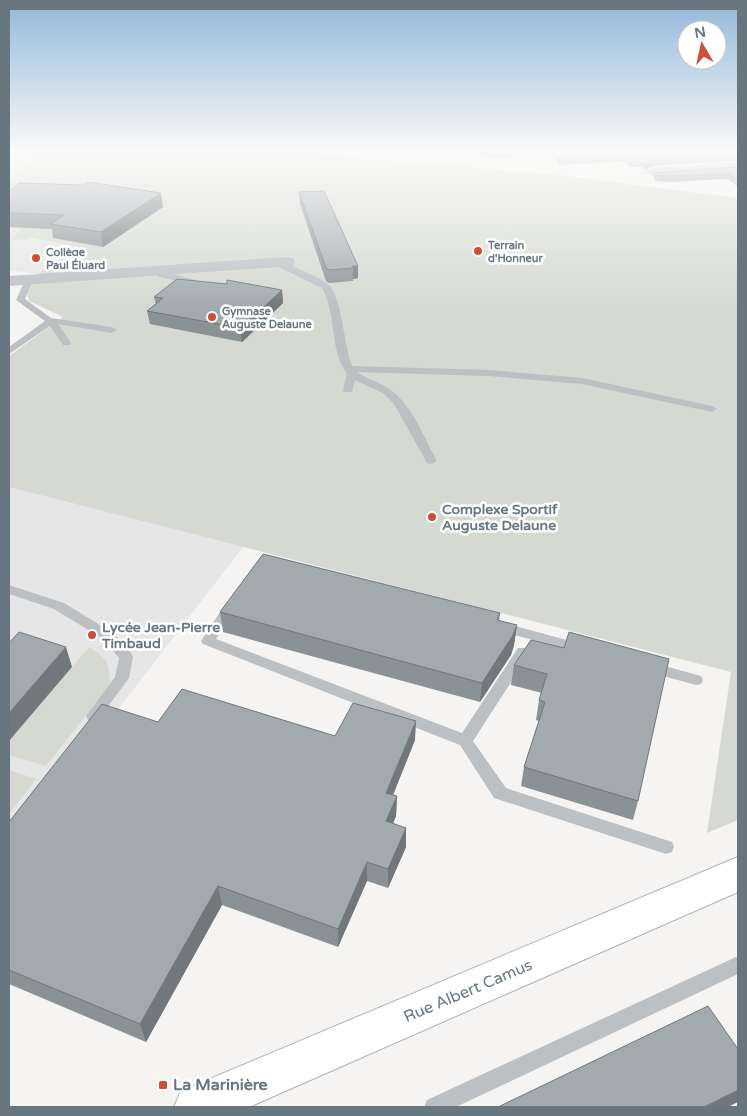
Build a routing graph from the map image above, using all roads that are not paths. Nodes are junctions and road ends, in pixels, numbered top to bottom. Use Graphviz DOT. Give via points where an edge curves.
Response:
graph roads {
  1 [pos="281,262"];
  2 [pos="154,270"];
  3 [pos="29,280"];
  4 [pos="9,281"];
  5 [pos="218,286"];
  6 [pos="52,320"];
  7 [pos="112,330"];
  8 [pos="66,343"];
  9 [pos="9,351"];
  10 [pos="351,372"];
  11 [pos="348,390"];
  12 [pos="712,409"];
  13 [pos="431,461"];
  14 [pos="9,590"];
  15 [pos="239,593"];
  16 [pos="487,623"];
  17 [pos="534,636"];
  18 [pos="591,651"];
  19 [pos="639,664"];
  20 [pos="696,680"];
  21 [pos="86,724"];
  22 [pos="465,741"];
  23 [pos="666,846"];
  24 [pos="738,874"];
  25 [pos="736,966"];
  26 [pos="197,1107"];
  27 [pos="434,1107"];
  1 -- 2 [label="street"];
  1 -- 10 [label="lane" via="325,286 330,293"];
  2 -- 3 [label="street"];
  2 -- 5 [label="lane" via="162,275"];
  3 -- 4 [label="street"];
  3 -- 6 [label="lane" via="20,300"];
  6 -- 7 [label="lane"];
  6 -- 8 [label="lane"];
  6 -- 9 [label="lane"];
  10 -- 11 [label="lane"];
  10 -- 12 [label="lane" via="489,373 582,381"];
  10 -- 13 [label="lane" via="391,394"];
  14 -- 21 [label="lane" via="59,606 108,636 126,657 122,678"];
  15 -- 22 [label="lane" via="208,641"];
  16 -- 17 [label="lane"];
  17 -- 18 [label="lane"];
  17 -- 22 [label="lane"];
  19 -- 20 [label="lane"];
  22 -- 23 [label="lane" via="500,793"];
  24 -- 26 [label="main road, Rue Albert Camus"];
  25 -- 27 [label="lane"];
}
